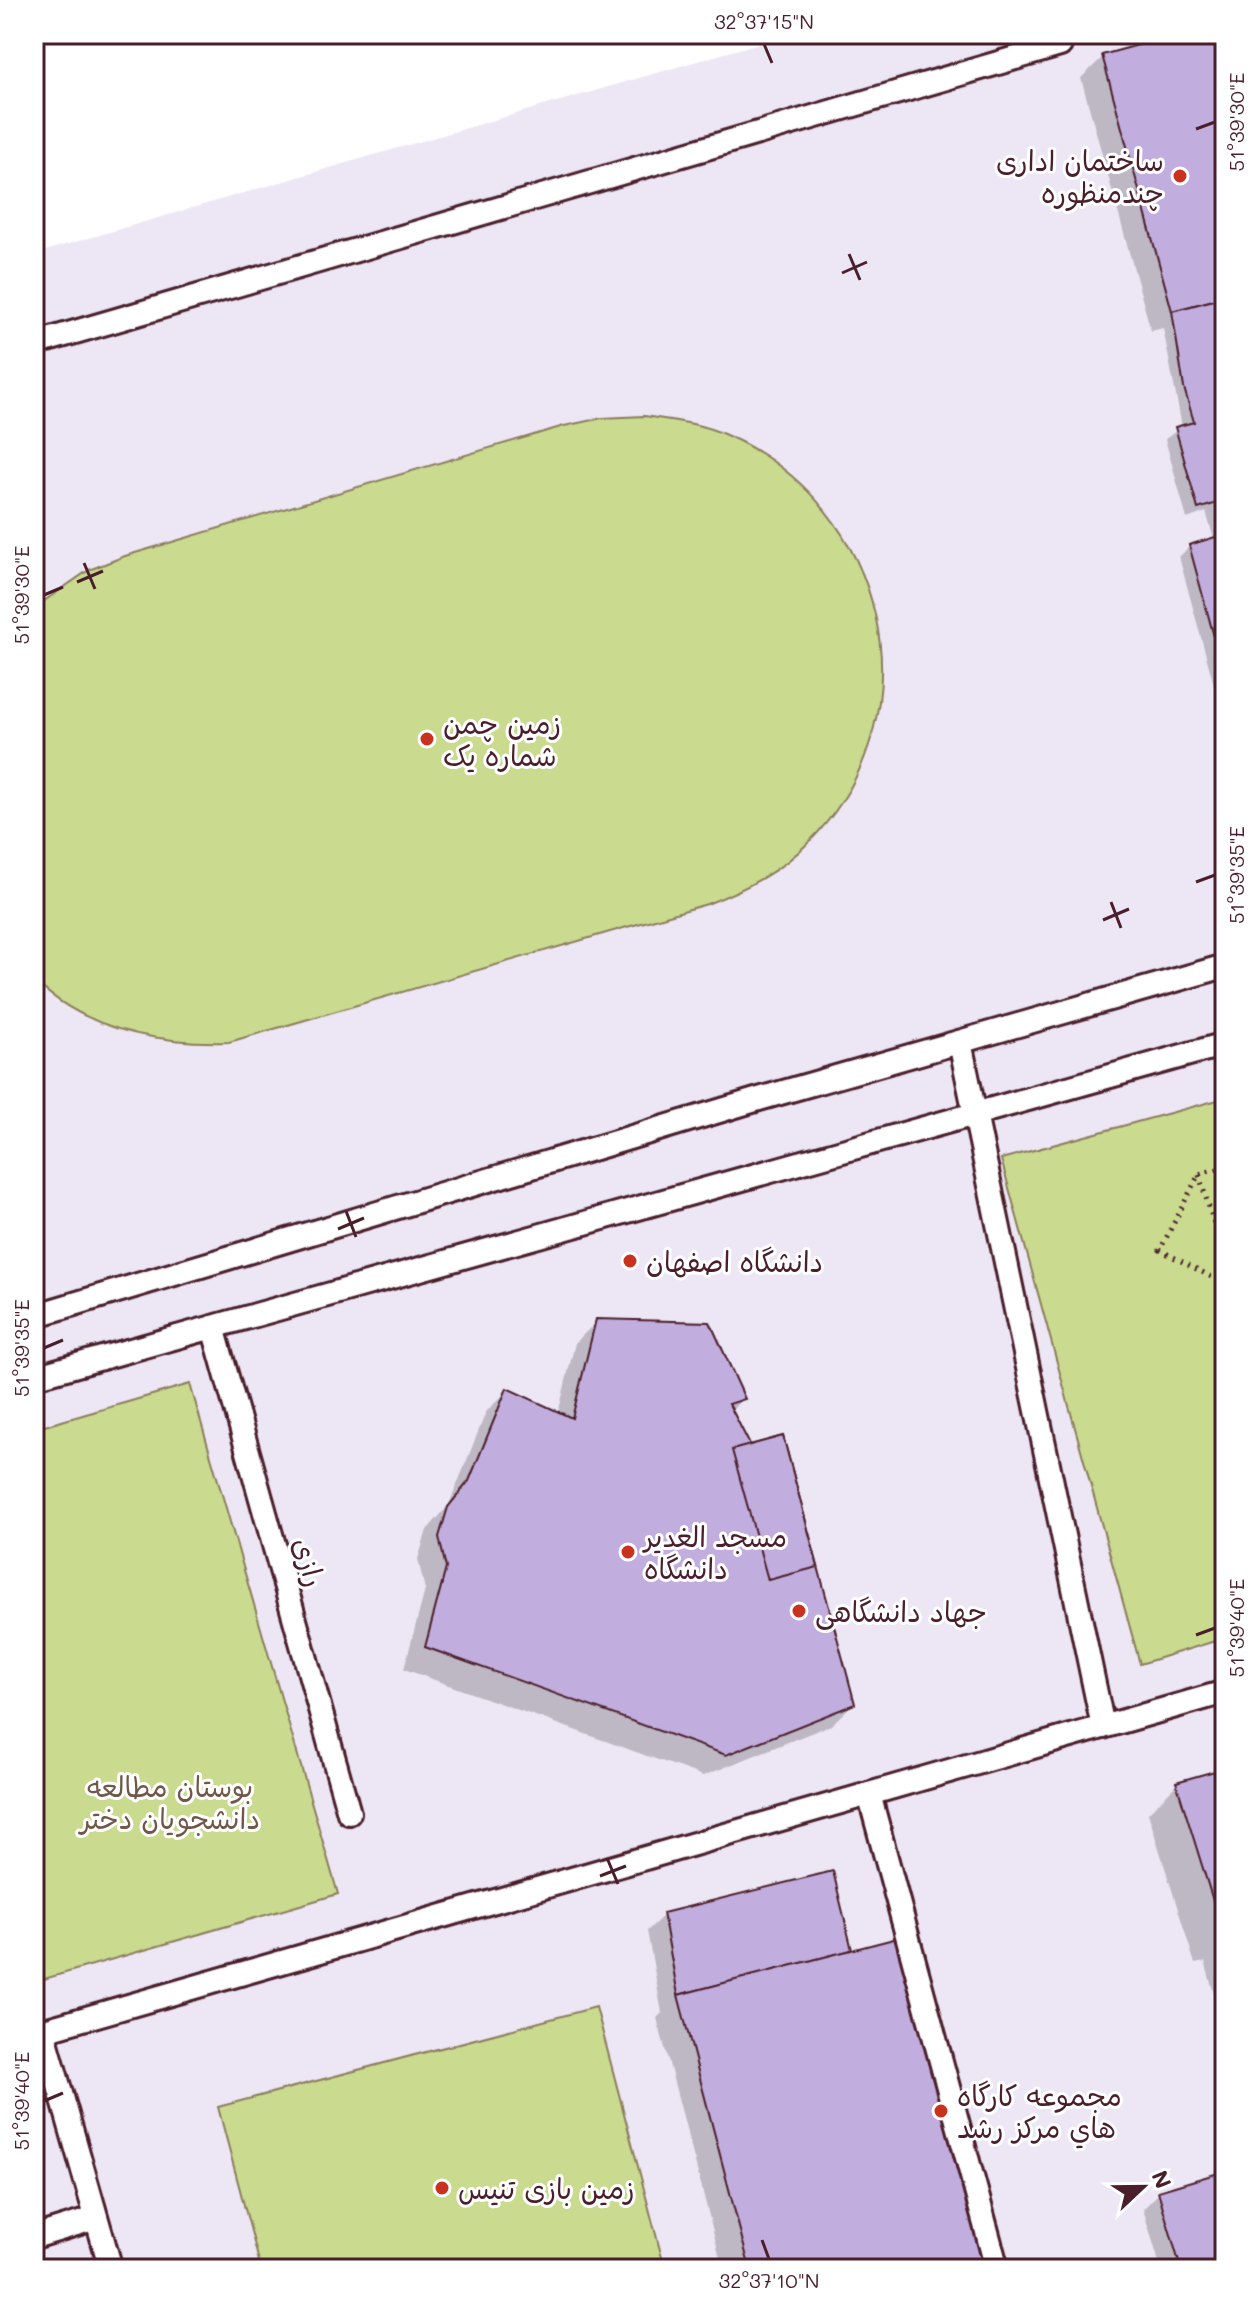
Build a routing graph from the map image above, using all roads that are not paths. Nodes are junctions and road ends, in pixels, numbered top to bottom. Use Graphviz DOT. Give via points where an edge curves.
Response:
graph roads {
  1 [pos="1060,45"];
  2 [pos="34,344"];
  3 [pos="1225,966"];
  4 [pos="960,1042"];
  5 [pos="1225,1044"];
  6 [pos="974,1115"];
  7 [pos="34,1316"];
  8 [pos="213,1327"];
  9 [pos="34,1377"];
  10 [pos="1225,1692"];
  11 [pos="1103,1727"];
  12 [pos="869,1794"];
  13 [pos="349,1813"];
  14 [pos="38,2032"];
  15 [pos="96,2218"];
  16 [pos="34,2237"];
  17 [pos="111,2269"];
  18 [pos="997,2269"];
  1 -- 2 [label="lane"];
  3 -- 4 [label="lane"];
  4 -- 6 [label="lane"];
  4 -- 7 [label="lane"];
  5 -- 6 [label="lane"];
  6 -- 8 [label="lane"];
  6 -- 11 [label="lane"];
  8 -- 9 [label="lane"];
  8 -- 13 [label="lane, رازی"];
  10 -- 11 [label="lane"];
  11 -- 12 [label="lane"];
  12 -- 14 [label="lane"];
  12 -- 18 [label="lane"];
  14 -- 15 [label="lane"];
  15 -- 16 [label="lane"];
  15 -- 17 [label="lane"];
}
